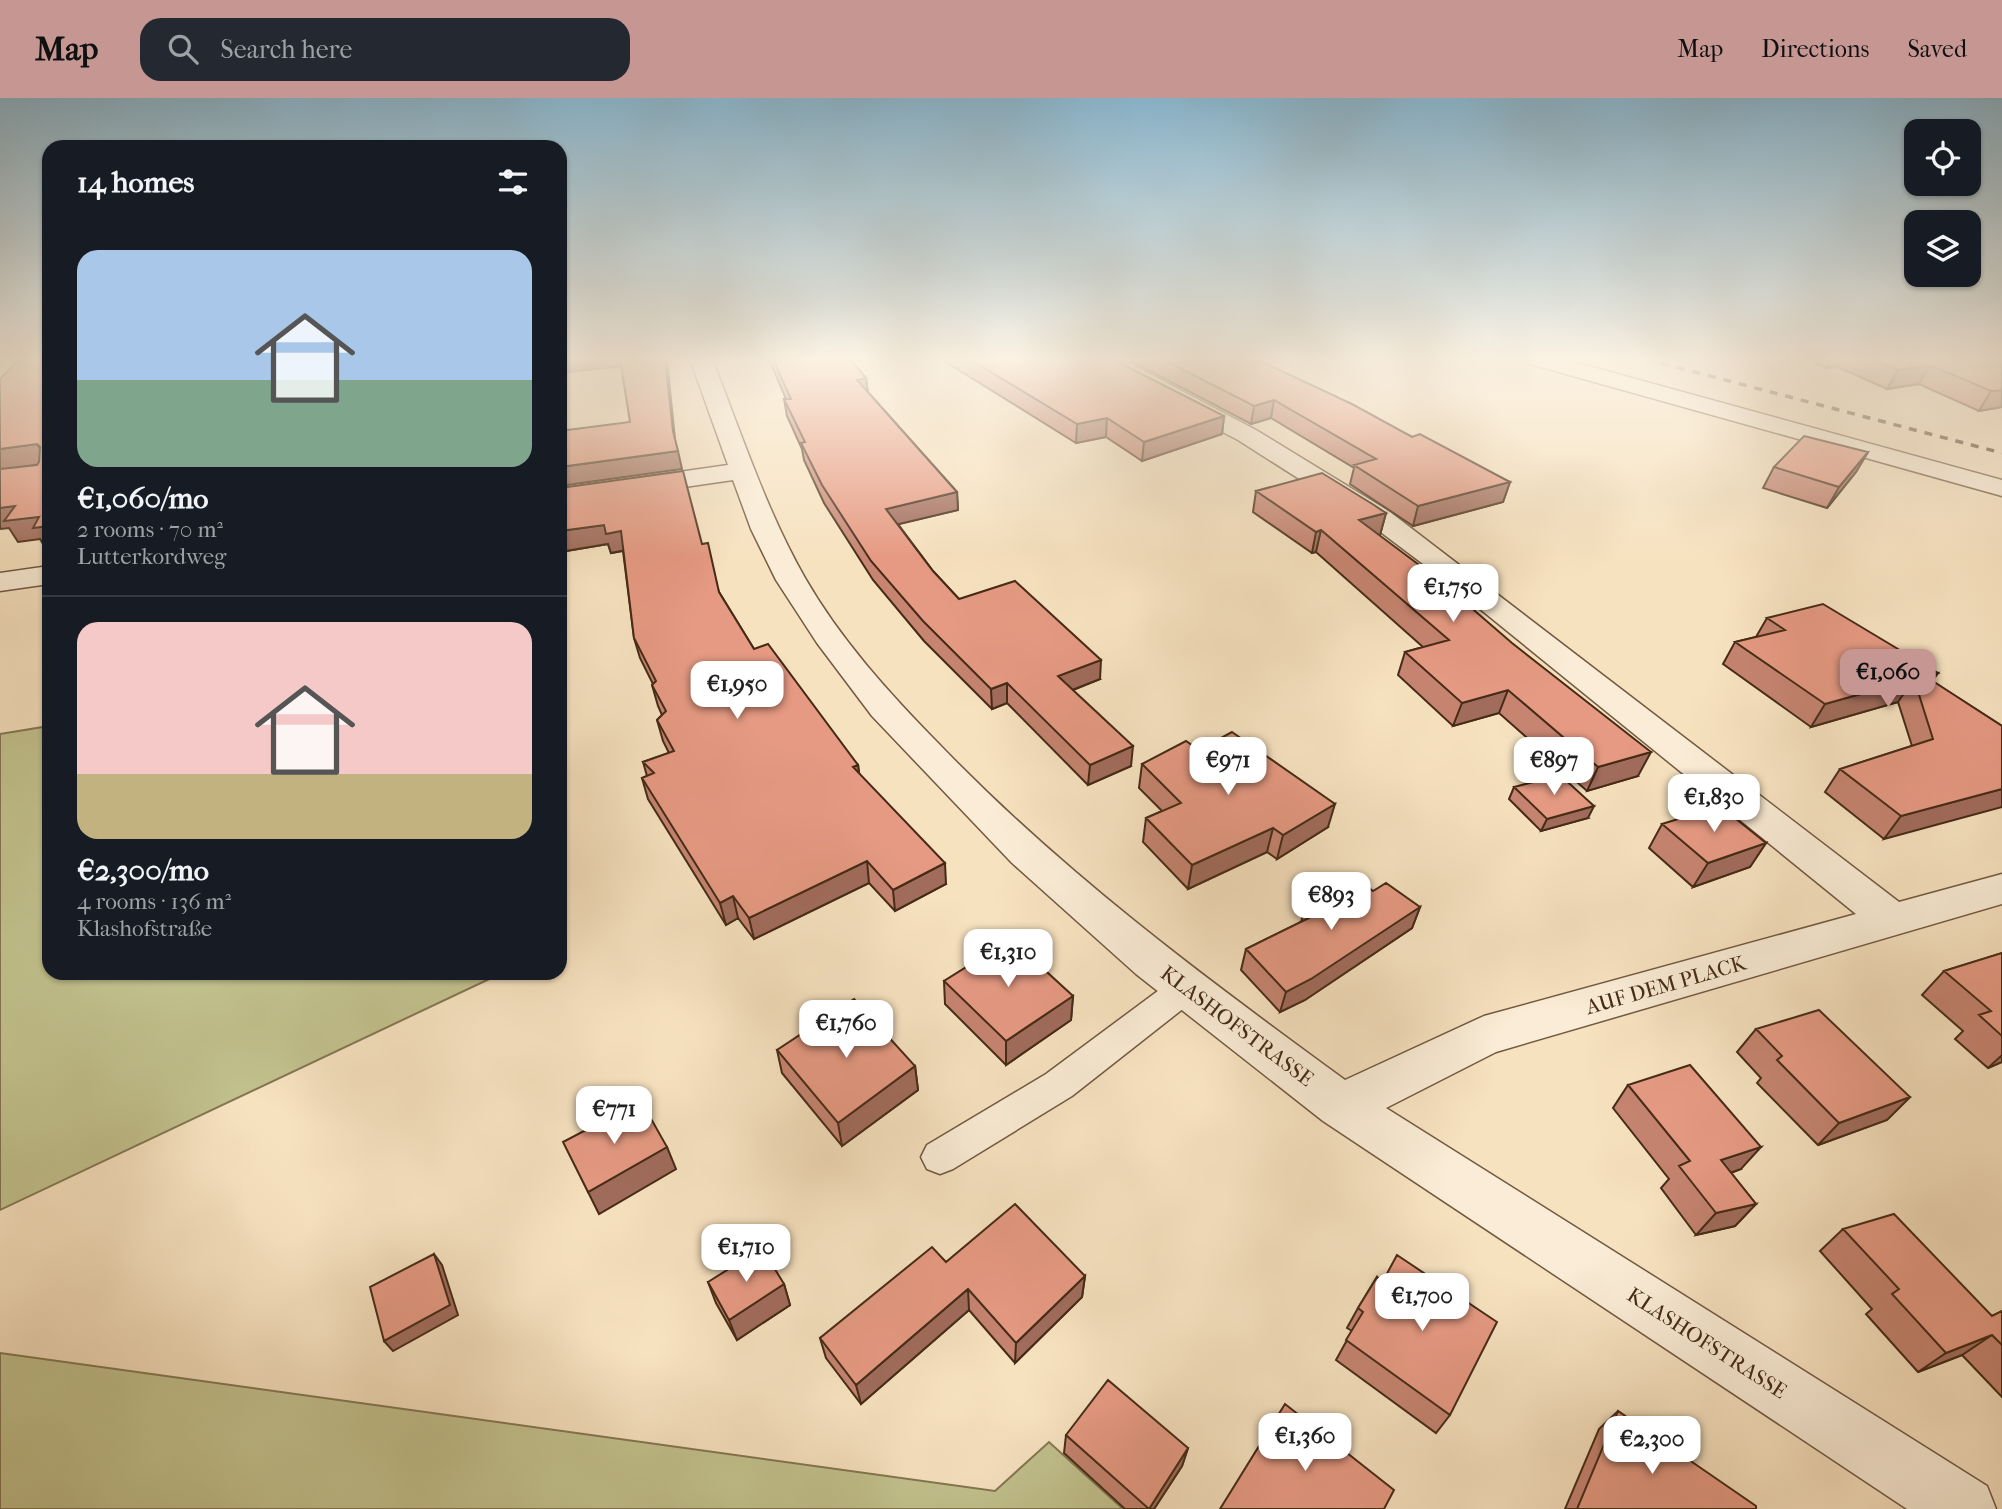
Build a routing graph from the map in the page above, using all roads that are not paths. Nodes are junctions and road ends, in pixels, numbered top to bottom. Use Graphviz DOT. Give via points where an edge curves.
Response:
graph roads {
  1 [pos="725,425"];
  2 [pos="1227,425"];
  3 [pos="1775,425"];
  4 [pos="741,471"];
  5 [pos="2002,488"];
  6 [pos="567,496"];
  7 [pos="42,576"];
  8 [pos="0,582"];
  9 [pos="2002,889"];
  10 [pos="1894,921"];
  11 [pos="1186,988"];
  12 [pos="1341,1106"];
  13 [pos="940,1157"];
  14 [pos="1964,1509"];
  1 -- 4 [label="street, KLASHOFSTRASSE"];
  2 -- 10 [label="street" via="1380,518 1454,572"];
  3 -- 5 [label="street"];
  4 -- 6 [label="street"];
  4 -- 11 [label="street, KLASHOFSTRASSE" via="791,580 884,708 1026,853"];
  7 -- 8 [label="street"];
  9 -- 10 [label="street, AUF DEM PLACK"];
  10 -- 12 [label="street, AUF DEM PLACK" via="1484,1036"];
  11 -- 12 [label="street, KLASHOFSTRASSE"];
  11 -- 13 [label="lane" via="1059,1085"];
  12 -- 14 [label="street, KLASHOFSTRASSE"];
}
